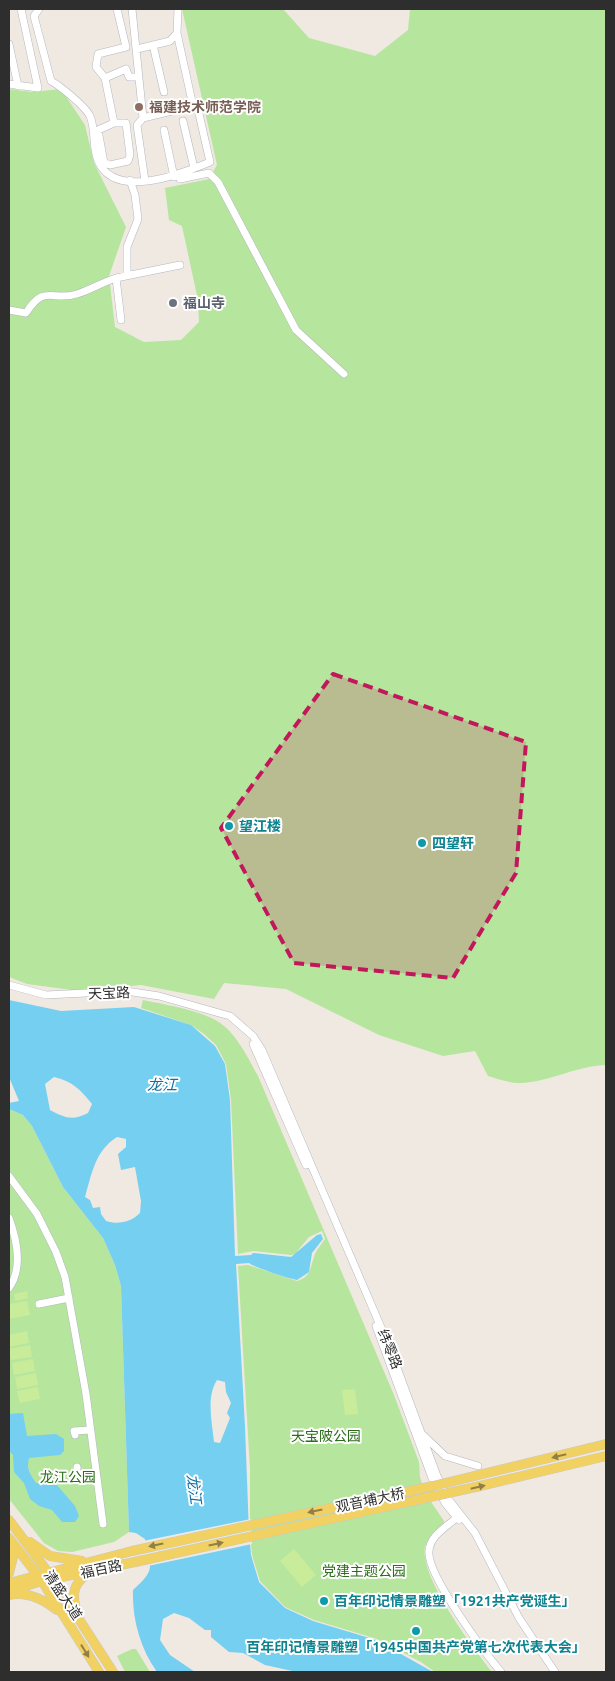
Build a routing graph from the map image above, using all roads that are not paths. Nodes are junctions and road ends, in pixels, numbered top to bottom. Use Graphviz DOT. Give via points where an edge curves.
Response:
graph roads {
  1 [pos="21,9"];
  2 [pos="39,9"];
  3 [pos="117,9"];
  4 [pos="132,9"];
  5 [pos="178,9"];
  6 [pos="177,33"];
  7 [pos="9,44"];
  8 [pos="153,45"];
  9 [pos="137,49"];
  10 [pos="138,77"];
  11 [pos="105,78"];
  12 [pos="9,84"];
  13 [pos="18,86"];
  14 [pos="164,92"];
  15 [pos="193,106"];
  16 [pos="143,118"];
  17 [pos="183,121"];
  18 [pos="114,123"];
  19 [pos="164,130"];
  20 [pos="194,168"];
  21 [pos="174,177"];
  22 [pos="130,180"];
  23 [pos="143,182"];
  24 [pos="180,264"];
  25 [pos="127,275"];
  26 [pos="116,278"];
  27 [pos="9,310"];
  28 [pos="121,320"];
  29 [pos="344,374"];
  30 [pos="9,984"];
  31 [pos="9,988"];
  32 [pos="235,1021"];
  33 [pos="9,1176"];
  34 [pos="9,1218"];
  35 [pos="9,1288"];
  36 [pos="69,1298"];
  37 [pos="39,1304"];
  38 [pos="90,1430"];
  39 [pos="422,1434"];
  40 [pos="75,1435"];
  41 [pos="606,1444"];
  42 [pos="606,1456"];
  43 [pos="478,1466"];
  44 [pos="77,1467"];
  45 [pos="95,1474"];
  46 [pos="455,1519"];
  47 [pos="9,1520"];
  48 [pos="103,1524"];
  49 [pos="9,1538"];
  50 [pos="23,1538"];
  51 [pos="9,1548"];
  52 [pos="132,1551"];
  53 [pos="95,1560"];
  54 [pos="135,1562"];
  55 [pos="92,1570"];
  56 [pos="9,1573"];
  57 [pos="50,1575"];
  58 [pos="39,1577"];
  59 [pos="9,1582"];
  60 [pos="9,1591"];
  61 [pos="9,1595"];
  62 [pos="65,1618"];
  63 [pos="84,1627"];
  64 [pos="99,1672"];
  65 [pos="113,1672"];
  66 [pos="501,1672"];
  67 [pos="550,1672"];
  68 [pos="555,1672"];
  1 -- 13 [label="street" via="38,88"];
  2 -- 22 [label="street" via="34,16 50,80 64,89 89,116 98,161 106,171 120,179"];
  3 -- 11 [label="street" via="126,47 98,54 96,68"];
  4 -- 9 [label="street"];
  5 -- 6 [label="street"];
  6 -- 8 [label="street" via="170,41"];
  6 -- 15 [label="street"];
  7 -- 13 [label="street"];
  8 -- 9 [label="street"];
  8 -- 14 [label="street"];
  9 -- 10 [label="street"];
  10 -- 11 [label="street" via="129,77 126,70"];
  10 -- 16 [label="street"];
  11 -- 18 [label="street"];
  12 -- 13 [label="street"];
  15 -- 16 [label="street"];
  15 -- 20 [label="street" via="197,105 210,162"];
  16 -- 23 [label="street" via="137,125"];
  17 -- 20 [label="street"];
  18 -- 18 [label="street" via="126,122 130,155 128,161 110,165 104,163 98,130"];
  19 -- 21 [label="street"];
  20 -- 21 [label="street"];
  21 -- 23 [label="street"];
  22 -- 23 [label="street"];
  22 -- 25 [label="street" via="138,219 127,247"];
  23 -- 29 [label="street" via="162,183 209,173 218,182 296,330"];
  24 -- 25 [label="street"];
  25 -- 26 [label="street"];
  26 -- 27 [label="street" via="76,295 35,299 26,313"];
  26 -- 28 [label="street"];
  30 -- 32 [label="street, 天宝路" via="46,995 126,991 146,994 217,1012"];
  31 -- 32 [label="street, 天宝路" via="46,998 145,996"];
  32 -- 39 [label="street, 纬零路" via="253,1036 262,1050 389,1346"];
  32 -- 67 [label="street, 纬零路" via="257,1051 378,1331 444,1503 472,1535 516,1619"];
  33 -- 36 [label="street" via="47,1232 62,1269"];
  34 -- 35 [label="street" via="17,1258 15,1277"];
  36 -- 37 [label="street"];
  36 -- 38 [label="street"];
  38 -- 40 [label="street" via="74,1431"];
  38 -- 45 [label="street"];
  39 -- 43 [label="street" via="445,1456"];
  39 -- 68 [label="street, 纬零路" via="449,1500 475,1533 519,1618"];
  41 -- 52 [label="main road, 观音埔大桥, one-way, bridge" via="433,1486"];
  54 -- 42 [label="main road, 观音埔大桥, one-way, bridge"];
  44 -- 45 [label="street" via="77,1474"];
  45 -- 48 [label="street"];
  46 -- 66 [label="street" via="436,1536 428,1552 430,1559 456,1611"];
  47 -- 50 [label="main road, 清盛大道"];
  49 -- 58 [label="main road, 清盛大道"];
  50 -- 53 [label="main road" via="50,1556"];
  50 -- 57 [label="main road, 清盛大道"];
  51 -- 56 [label="main road" via="13,1557"];
  52 -- 53 [label="main road, 福百路"];
  53 -- 57 [label="main road, 福百路"];
  54 -- 55 [label="main road, 福百路"];
  55 -- 57 [label="main road, 福百路"];
  55 -- 63 [label="main road" via="79,1581 74,1591 75,1609"];
  57 -- 58 [label="main road, 福百路"];
  57 -- 63 [label="main road, 清盛大道"];
  58 -- 59 [label="main road, 福百路"];
  58 -- 60 [label="main road, 福百路"];
  58 -- 62 [label="main road, 清盛大道"];
  61 -- 62 [label="main road" via="23,1594 40,1599"];
  62 -- 64 [label="main road, 清盛大道, one-way"];
  63 -- 65 [label="main road, 清盛大道"];
}
